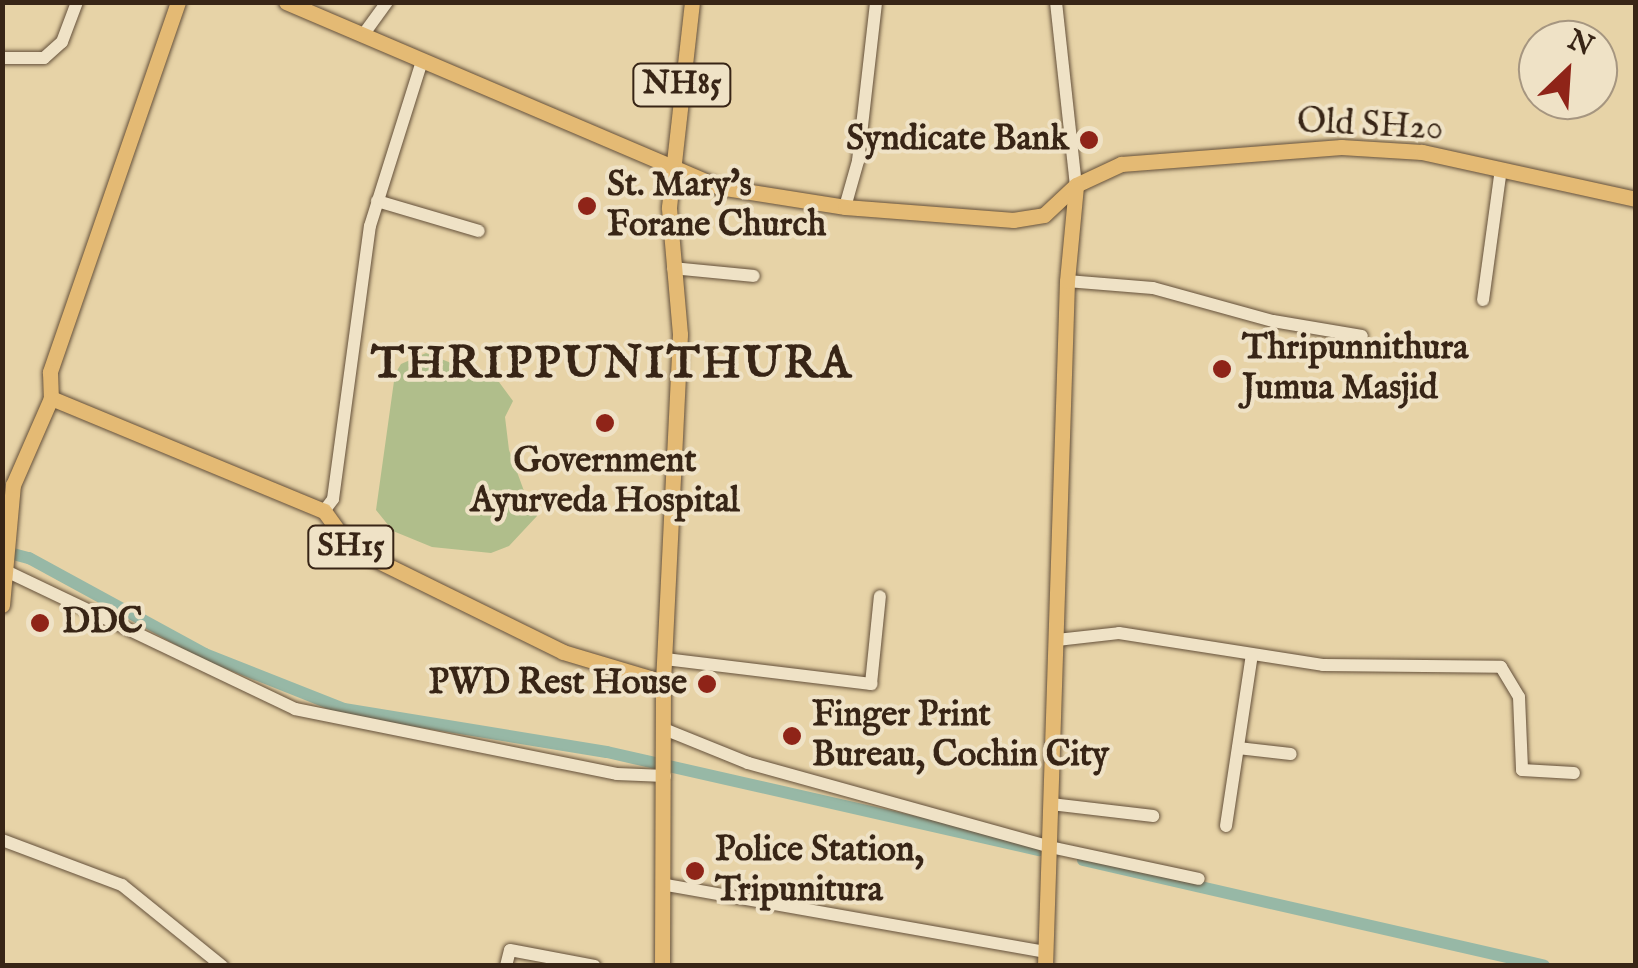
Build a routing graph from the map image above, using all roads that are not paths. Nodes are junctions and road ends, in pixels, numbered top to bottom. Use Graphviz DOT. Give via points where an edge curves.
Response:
graph roads {
  1 [pos="77,2"];
  2 [pos="178,2"];
  3 [pos="286,2"];
  4 [pos="387,2"];
  5 [pos="692,2"];
  6 [pos="876,2"];
  7 [pos="1056,2"];
  8 [pos="363,35"];
  9 [pos="2,58"];
  10 [pos="422,61"];
  11 [pos="671,168"];
  12 [pos="1501,169"];
  13 [pos="1076,185"];
  14 [pos="1636,199"];
  15 [pos="377,201"];
  16 [pos="845,207"];
  17 [pos="479,231"];
  18 [pos="673,268"];
  19 [pos="754,276"];
  20 [pos="1067,281"];
  21 [pos="1483,300"];
  22 [pos="1362,336"];
  23 [pos="52,398"];
  24 [pos="8,484"];
  25 [pos="324,512"];
  26 [pos="6,569"];
  27 [pos="880,596"];
  28 [pos="2,606"];
  29 [pos="1058,640"];
  30 [pos="1252,655"];
  31 [pos="664,659"];
  32 [pos="663,682"];
  33 [pos="664,730"];
  34 [pos="1238,748"];
  35 [pos="1291,754"];
  36 [pos="1574,773"];
  37 [pos="665,776"];
  38 [pos="1051,804"];
  39 [pos="1152,816"];
  40 [pos="1226,826"];
  41 [pos="2,840"];
  42 [pos="1050,847"];
  43 [pos="1199,879"];
  44 [pos="666,884"];
  45 [pos="1045,959"];
  46 [pos="222,966"];
  47 [pos="506,966"];
  48 [pos="595,966"];
  49 [pos="662,966"];
  1 -- 9 [label="street" via="62,42 44,58"];
  2 -- 23 [label="main road" via="50,372"];
  3 -- 8 [label="main road"];
  4 -- 8 [label="street"];
  5 -- 11 [label="main road, NH85 / NH85"];
  6 -- 16 [label="street" via="858,161"];
  7 -- 13 [label="street"];
  8 -- 10 [label="main road"];
  10 -- 11 [label="main road"];
  10 -- 15 [label="street"];
  11 -- 16 [label="main road" via="719,187"];
  11 -- 18 [label="main road, NH85"];
  12 -- 13 [label="main road, Old SH20" via="1422,152 1341,147 1162,158"];
  12 -- 14 [label="main road, Old SH20"];
  12 -- 21 [label="street"];
  13 -- 16 [label="main road" via="1044,215 1013,220"];
  13 -- 20 [label="main road"];
  15 -- 17 [label="street"];
  15 -- 25 [label="street" via="334,500"];
  18 -- 19 [label="street"];
  18 -- 31 [label="main road, NH85" via="680,334"];
  20 -- 22 [label="street" via="1152,288 1273,321"];
  20 -- 29 [label="main road"];
  23 -- 24 [label="main road"];
  23 -- 25 [label="main road, SH15"];
  24 -- 26 [label="main road"];
  25 -- 32 [label="main road, SH15" via="350,547 563,652"];
  26 -- 28 [label="main road"];
  26 -- 37 [label="street" via="295,709 617,774"];
  27 -- 31 [label="street" via="871,684"];
  29 -- 30 [label="street" via="1131,634"];
  29 -- 38 [label="main road"];
  30 -- 34 [label="street"];
  30 -- 36 [label="street" via="1323,665 1501,667 1519,697 1522,770"];
  31 -- 32 [label="main road, NH85"];
  32 -- 33 [label="main road, NH85"];
  33 -- 37 [label="main road, NH85"];
  33 -- 42 [label="street" via="748,763"];
  34 -- 35 [label="street"];
  34 -- 40 [label="street"];
  37 -- 44 [label="main road, NH85"];
  38 -- 39 [label="street"];
  38 -- 42 [label="main road"];
  41 -- 46 [label="street" via="122,885"];
  42 -- 43 [label="street"];
  42 -- 45 [label="main road"];
  44 -- 45 [label="street"];
  44 -- 49 [label="main road, NH85"];
  47 -- 48 [label="street" via="510,950"];
}
